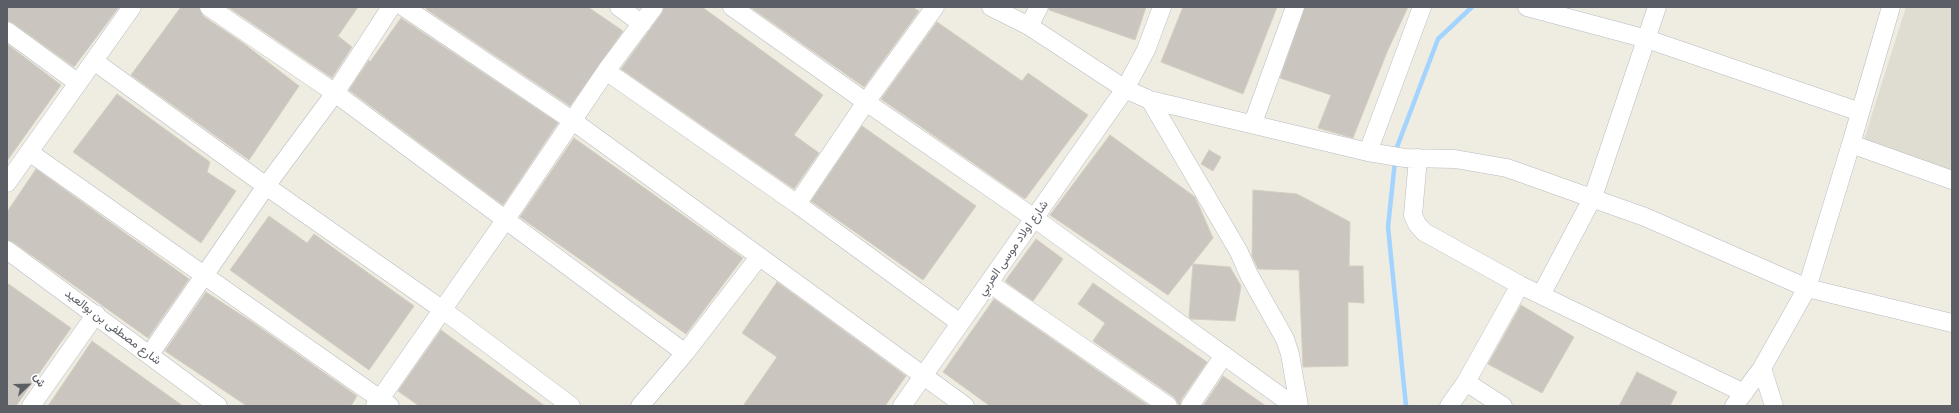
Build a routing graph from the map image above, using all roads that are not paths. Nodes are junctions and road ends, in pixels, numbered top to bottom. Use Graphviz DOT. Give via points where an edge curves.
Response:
graph roads {
  1 [pos="132,7"];
  2 [pos="209,7"];
  3 [pos="619,7"];
  4 [pos="654,7"];
  5 [pos="732,7"];
  6 [pos="935,7"];
  7 [pos="991,7"];
  8 [pos="1039,7"];
  9 [pos="1162,7"];
  10 [pos="1295,7"];
  11 [pos="1422,7"];
  12 [pos="1527,7"];
  13 [pos="1657,7"];
  14 [pos="1891,7"];
  15 [pos="403,8"];
  16 [pos="642,24"];
  17 [pos="1029,26"];
  18 [pos="7,31"];
  19 [pos="1647,39"];
  20 [pos="94,61"];
  21 [pos="606,71"];
  22 [pos="78,83"];
  23 [pos="1125,90"];
  24 [pos="335,93"];
  25 [pos="1150,100"];
  26 [pos="866,102"];
  27 [pos="1860,112"];
  28 [pos="573,121"];
  29 [pos="1253,123"];
  30 [pos="1851,144"];
  31 [pos="29,152"];
  32 [pos="1368,152"];
  33 [pos="1403,157"];
  34 [pos="1952,180"];
  35 [pos="7,183"];
  36 [pos="266,186"];
  37 [pos="1593,197"];
  38 [pos="798,204"];
  39 [pos="1034,218"];
  40 [pos="506,219"];
  41 [pos="7,250"];
  42 [pos="759,257"];
  43 [pos="203,276"];
  44 [pos="989,283"];
  45 [pos="1520,285"];
  46 [pos="1807,288"];
  47 [pos="1541,295"];
  48 [pos="443,310"];
  49 [pos="96,314"];
  50 [pos="960,323"];
  51 [pos="1952,323"];
  52 [pos="685,353"];
  53 [pos="150,354"];
  54 [pos="1224,355"];
  55 [pos="1762,368"];
  56 [pos="923,375"];
  57 [pos="1466,382"];
  58 [pos="1739,399"];
  59 [pos="211,404"];
  60 [pos="382,404"];
  61 [pos="31,406"];
  62 [pos="571,406"];
  63 [pos="640,406"];
  64 [pos="902,406"];
  65 [pos="965,406"];
  66 [pos="1168,406"];
  67 [pos="1190,406"];
  68 [pos="1294,406"];
  69 [pos="1298,406"];
  70 [pos="1449,406"];
  71 [pos="1504,406"];
  72 [pos="1774,406"];
  1 -- 20 [label="street"];
  2 -- 24 [label="street"];
  3 -- 16 [label="street"];
  4 -- 16 [label="street"];
  5 -- 26 [label="street"];
  6 -- 26 [label="street"];
  7 -- 17 [label="street"];
  8 -- 17 [label="street"];
  9 -- 23 [label="street, شارع اولاد موسى العربي" via="1146,50"];
  10 -- 29 [label="street"];
  11 -- 32 [label="street"];
  12 -- 19 [label="street"];
  13 -- 19 [label="street"];
  14 -- 27 [label="street"];
  15 -- 24 [label="street"];
  15 -- 28 [label="street"];
  16 -- 21 [label="street"];
  17 -- 23 [label="street"];
  18 -- 22 [label="street"];
  19 -- 27 [label="street"];
  19 -- 37 [label="street"];
  20 -- 22 [label="street"];
  20 -- 36 [label="street"];
  21 -- 28 [label="street"];
  21 -- 38 [label="street"];
  22 -- 31 [label="street"];
  23 -- 25 [label="street"];
  23 -- 39 [label="street, شارع اولاد موسى العربي"];
  24 -- 36 [label="street"];
  24 -- 40 [label="street"];
  25 -- 29 [label="street"];
  25 -- 69 [label="street" via="1239,252 1285,339 1290,354"];
  26 -- 38 [label="street"];
  26 -- 39 [label="street"];
  27 -- 30 [label="street"];
  28 -- 40 [label="street"];
  28 -- 42 [label="street"];
  29 -- 32 [label="street"];
  30 -- 34 [label="street"];
  30 -- 46 [label="street"];
  31 -- 35 [label="street"];
  31 -- 43 [label="street"];
  32 -- 33 [label="street"];
  33 -- 37 [label="street" via="1455,159 1507,168"];
  33 -- 45 [label="street" via="1413,215 1424,232"];
  36 -- 43 [label="street"];
  36 -- 48 [label="street"];
  37 -- 46 [label="street"];
  37 -- 47 [label="street"];
  38 -- 50 [label="street"];
  39 -- 44 [label="street, شارع اولاد موسى العربي"];
  39 -- 54 [label="street"];
  40 -- 48 [label="street"];
  40 -- 52 [label="street"];
  41 -- 49 [label="street, شارع مصطفى بن بوالعيد"];
  42 -- 52 [label="street"];
  42 -- 56 [label="street"];
  43 -- 53 [label="street"];
  43 -- 60 [label="street"];
  44 -- 50 [label="street, شارع اولاد موسى العربي"];
  44 -- 66 [label="street"];
  45 -- 47 [label="street"];
  45 -- 57 [label="street"];
  46 -- 51 [label="street"];
  46 -- 55 [label="street"];
  47 -- 58 [label="street"];
  48 -- 60 [label="street"];
  48 -- 62 [label="street"];
  49 -- 53 [label="street, شارع مصطفى بن بوالعيد"];
  49 -- 61 [label="street"];
  50 -- 56 [label="street, شارع اولاد موسى العربي"];
  52 -- 63 [label="street"];
  53 -- 59 [label="street, شارع مصطفى بن بوالعيد"];
  54 -- 67 [label="street"];
  54 -- 68 [label="street"];
  55 -- 58 [label="street"];
  55 -- 72 [label="street"];
  56 -- 64 [label="street, شارع اولاد موسى العربي"];
  56 -- 65 [label="street"];
  57 -- 70 [label="street"];
  57 -- 71 [label="street"];
}
